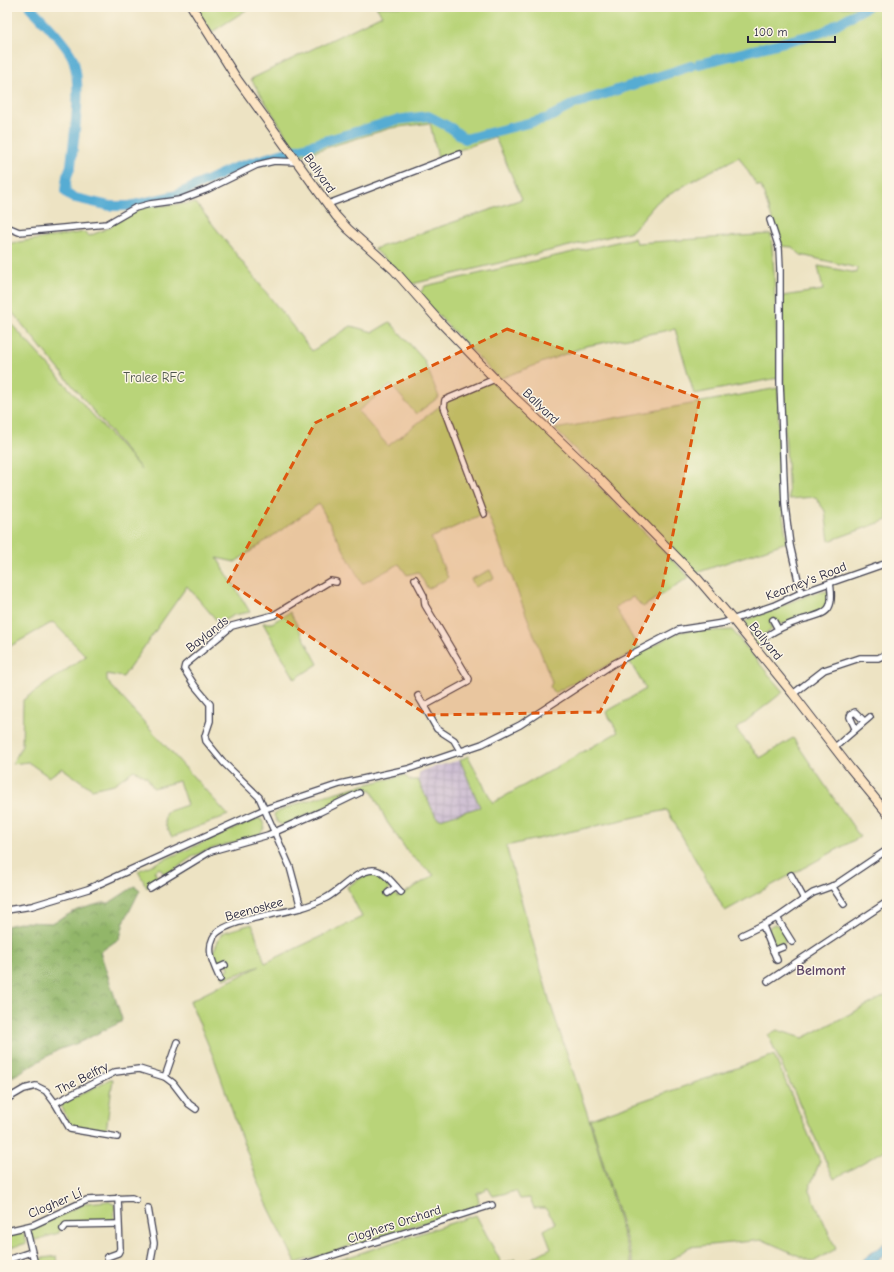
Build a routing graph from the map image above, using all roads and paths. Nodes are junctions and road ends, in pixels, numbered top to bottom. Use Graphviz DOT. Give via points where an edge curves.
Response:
graph roads {
  1 [pos="192,7"];
  2 [pos="459,154"];
  3 [pos="296,159"];
  4 [pos="328,204"];
  5 [pos="770,220"];
  6 [pos="7,227"];
  7 [pos="495,379"];
  8 [pos="484,514"];
  9 [pos="887,563"];
  10 [pos="415,579"];
  11 [pos="336,582"];
  12 [pos="830,584"];
  13 [pos="802,593"];
  14 [pos="733,620"];
  15 [pos="773,620"];
  16 [pos="778,629"];
  17 [pos="767,636"];
  18 [pos="887,654"];
  19 [pos="793,694"];
  20 [pos="418,696"];
  21 [pos="424,706"];
  22 [pos="870,717"];
  23 [pos="864,721"];
  24 [pos="855,728"];
  25 [pos="834,748"];
  26 [pos="461,752"];
  27 [pos="359,793"];
  28 [pos="265,809"];
  29 [pos="886,809"];
  30 [pos="274,832"];
  31 [pos="886,853"];
  32 [pos="791,875"];
  33 [pos="832,886"];
  34 [pos="396,887"];
  35 [pos="150,888"];
  36 [pos="401,892"];
  37 [pos="388,893"];
  38 [pos="804,899"];
  39 [pos="887,902"];
  40 [pos="844,904"];
  41 [pos="301,908"];
  42 [pos="7,910"];
  43 [pos="777,918"];
  44 [pos="763,926"];
  45 [pos="742,935"];
  46 [pos="792,942"];
  47 [pos="783,947"];
  48 [pos="773,951"];
  49 [pos="777,960"];
  50 [pos="225,965"];
  51 [pos="216,969"];
  52 [pos="220,979"];
  53 [pos="768,981"];
  54 [pos="177,1042"];
  55 [pos="165,1077"];
  56 [pos="7,1099"];
  57 [pos="55,1103"];
  58 [pos="196,1109"];
  59 [pos="117,1138"];
  60 [pos="118,1198"];
  61 [pos="136,1200"];
  62 [pos="492,1205"];
  63 [pos="148,1208"];
  64 [pos="118,1224"];
  65 [pos="26,1227"];
  66 [pos="63,1229"];
  67 [pos="7,1230"];
  68 [pos="31,1252"];
  69 [pos="108,1257"];
  70 [pos="7,1260"];
  71 [pos="35,1265"];
  72 [pos="150,1265"];
  73 [pos="302,1265"];
  1 -- 3 [label="street, Ballyard" via="237,79"];
  2 -- 4 [label="street"];
  3 -- 4 [label="street, Ballyard"];
  3 -- 6 [label="street" via="257,165 179,200 135,208 107,224 19,232"];
  4 -- 7 [label="street, Ballyard" via="348,229 394,270"];
  5 -- 13 [label="street" via="779,248 780,382 785,505 790,545"];
  7 -- 8 [label="street" via="445,400 444,407"];
  7 -- 14 [label="street, Ballyard" via="598,477 698,579"];
  9 -- 12 [label="street, Kearney's Road"];
  10 -- 21 [label="street" via="424,596 425,605 469,679 468,682"];
  11 -- 28 [label="street, Baylands" via="330,581 274,615 232,626 185,665 184,669 188,676 210,704 206,742 259,798"];
  12 -- 13 [label="street, Kearney's Road"];
  12 -- 16 [label="street" via="833,598 827,612"];
  13 -- 14 [label="street, Kearney's Road"];
  14 -- 19 [label="street, Ballyard"];
  14 -- 26 [label="street, Kearney's Road" via="678,630 660,638 607,668 520,725"];
  15 -- 16 [label="street"];
  16 -- 17 [label="street"];
  18 -- 19 [label="street" via="878,658 860,658 824,670"];
  19 -- 25 [label="street, Ballyard"];
  20 -- 21 [label="street"];
  21 -- 26 [label="street" via="437,729 454,740"];
  22 -- 23 [label="street"];
  23 -- 24 [label="street"];
  23 -- 24 [label="street" via="855,712 851,714"];
  24 -- 25 [label="street"];
  25 -- 29 [label="street, Ballyard"];
  26 -- 28 [label="street, Kearney's Road" via="408,769 340,784"];
  27 -- 30 [label="street"];
  28 -- 30 [label="street, Beenoskee"];
  28 -- 42 [label="street, Kearney's Road" via="88,889 32,906"];
  30 -- 35 [label="street" via="211,851"];
  30 -- 41 [label="street, Beenoskee" via="290,867"];
  31 -- 33 [label="street"];
  32 -- 38 [label="street"];
  33 -- 38 [label="street"];
  33 -- 40 [label="street"];
  34 -- 36 [label="street, Beenoskee"];
  34 -- 37 [label="street"];
  34 -- 41 [label="street, Beenoskee" via="383,873 372,870 326,898"];
  38 -- 43 [label="street"];
  39 -- 53 [label="street"];
  41 -- 51 [label="street, Beenoskee" via="236,923 219,930 210,949"];
  43 -- 44 [label="street"];
  43 -- 46 [label="street"];
  44 -- 45 [label="street"];
  44 -- 48 [label="street"];
  47 -- 48 [label="street"];
  48 -- 49 [label="street"];
  50 -- 51 [label="street"];
  51 -- 52 [label="street, Beenoskee"];
  54 -- 55 [label="street"];
  55 -- 57 [label="street, The Belfry" via="139,1069 120,1071"];
  55 -- 58 [label="street, The Belfry"];
  56 -- 57 [label="street, The Belfry" via="24,1089 36,1086 46,1091"];
  57 -- 59 [label="street, The Belfry" via="70,1129"];
  60 -- 61 [label="street, Clogher Lí"];
  60 -- 64 [label="street"];
  60 -- 65 [label="street, Clogher Lí" via="87,1200"];
  62 -- 73 [label="street, Cloghers Orchard"];
  63 -- 72 [label="street" via="154,1243"];
  64 -- 66 [label="street, Clogher Lí" via="66,1225"];
  64 -- 69 [label="street" via="120,1249 118,1253"];
  65 -- 67 [label="street, Clogher Lí"];
  65 -- 68 [label="street, Clogher Lí"];
  68 -- 70 [label="street"];
  68 -- 71 [label="street, Clogher Lí"];
}
